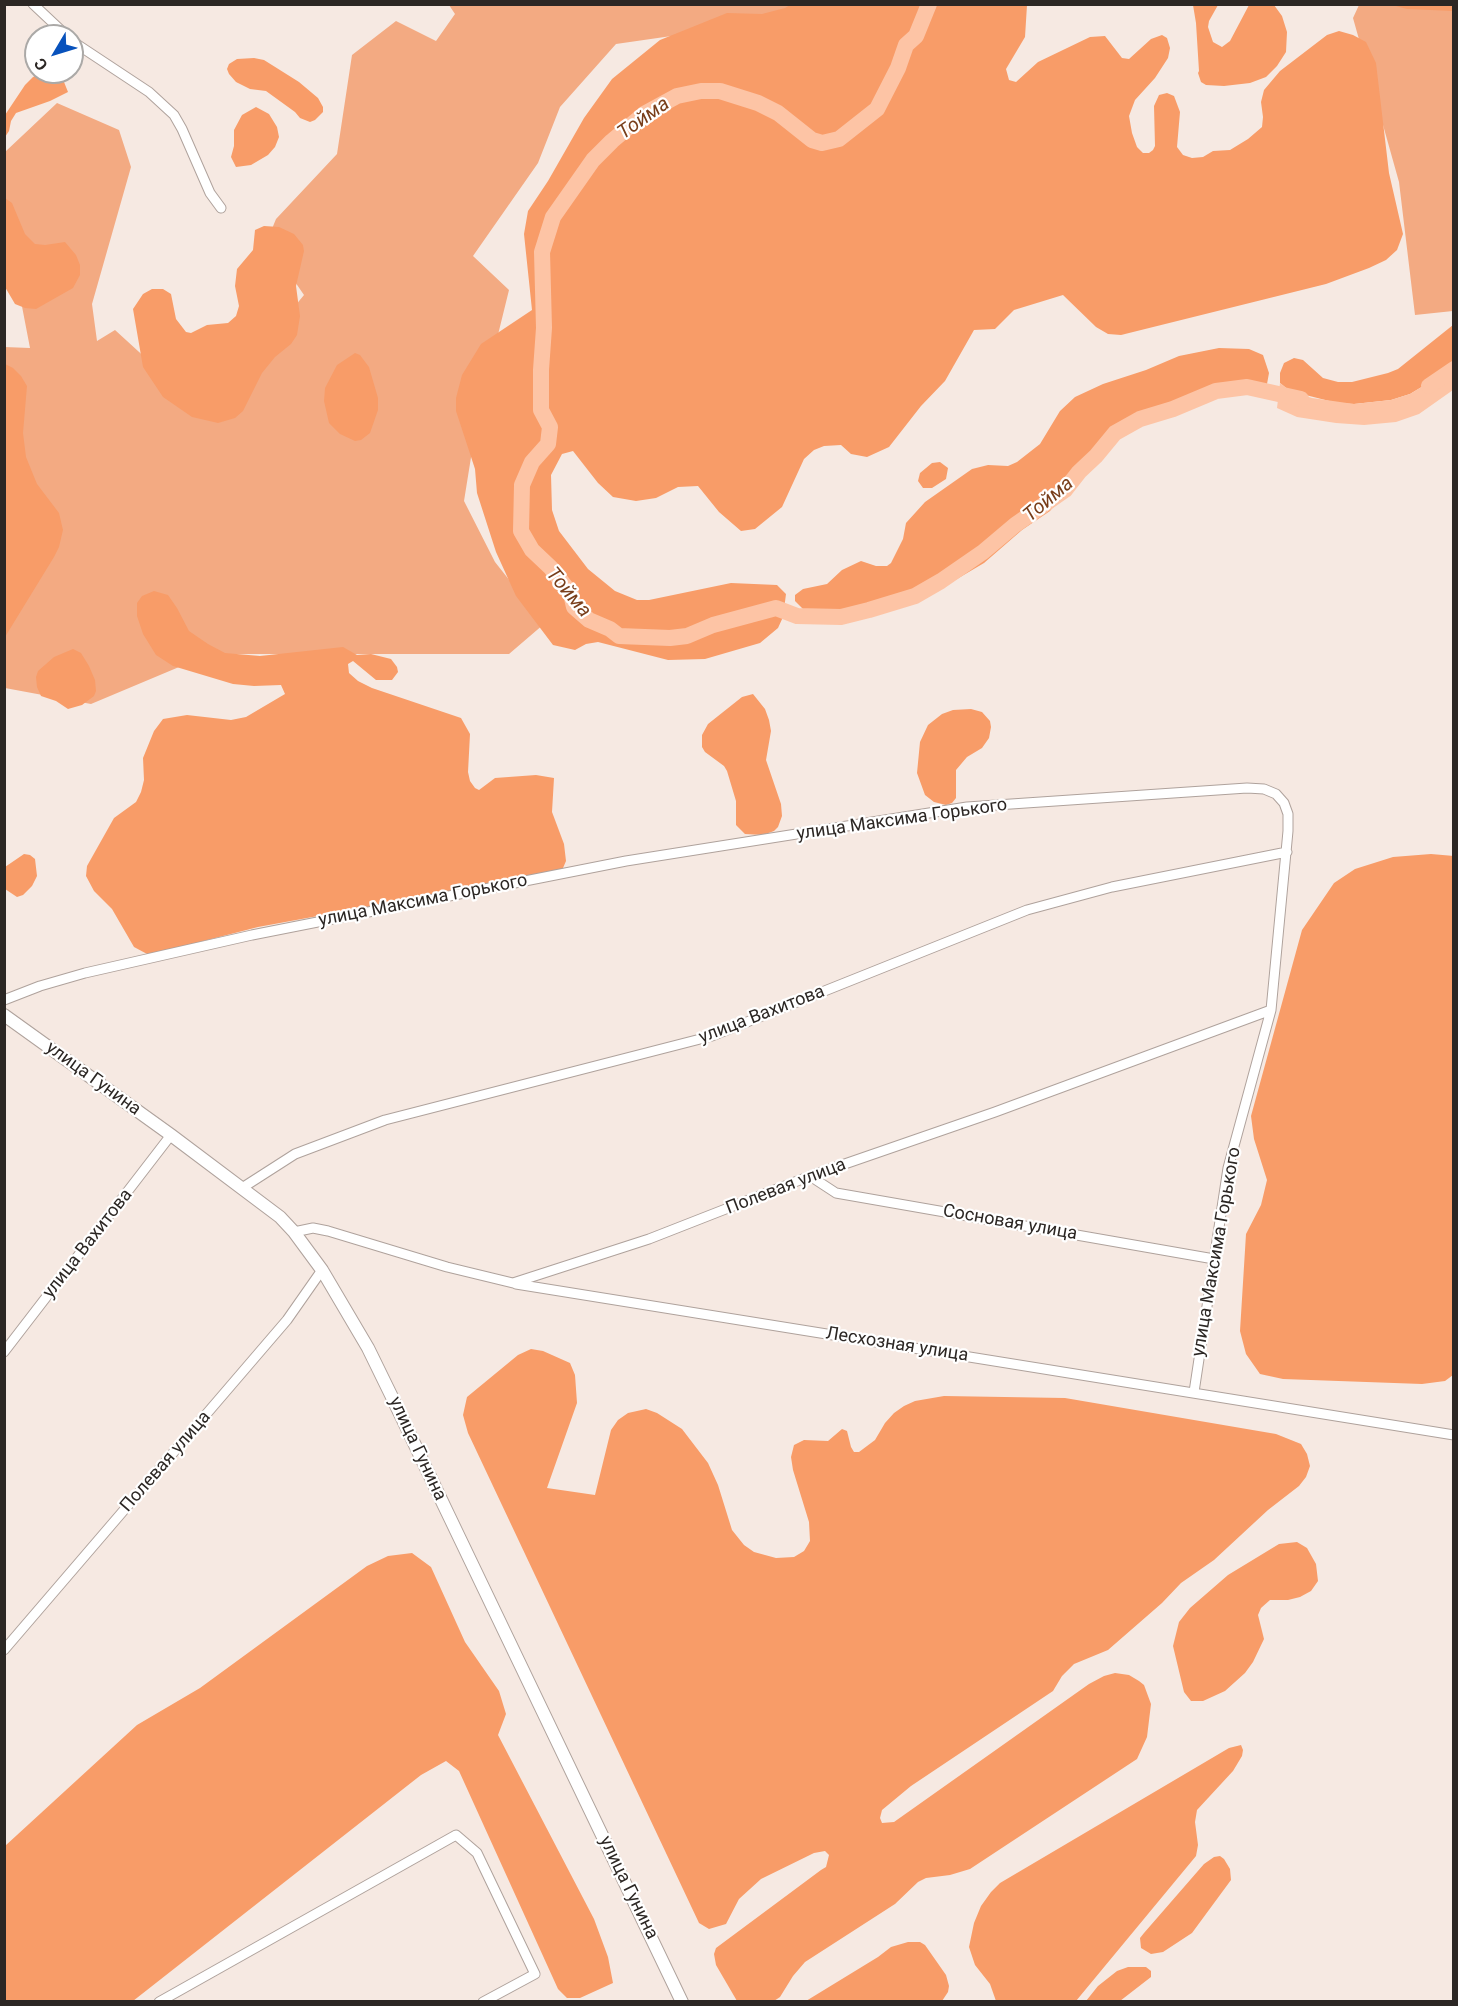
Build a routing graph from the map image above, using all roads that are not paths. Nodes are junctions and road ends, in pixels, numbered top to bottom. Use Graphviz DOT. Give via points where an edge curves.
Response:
graph roads {
  1 [pos="33,4"];
  2 [pos="54,24"];
  3 [pos="84,49"];
  4 [pos="221,208"];
  5 [pos="1287,852"];
  6 [pos="4,1000"];
  7 [pos="1271,1010"];
  8 [pos="4,1015"];
  9 [pos="171,1135"];
  10 [pos="810,1176"];
  11 [pos="242,1188"];
  12 [pos="294,1232"];
  13 [pos="1214,1259"];
  14 [pos="322,1270"];
  15 [pos="513,1283"];
  16 [pos="4,1352"];
  17 [pos="1194,1392"];
  18 [pos="1454,1435"];
  19 [pos="4,1650"];
  20 [pos="159,2001"];
  21 [pos="483,2001"];
  22 [pos="682,2001"];
  1 -- 2 [label="street"];
  3 -- 4 [label="street" via="149,92 174,115 210,193"];
  5 -- 6 [label="street, улица Максима Горького" via="1286,808 1276,794 1258,788 967,807 626,861 263,933 85,973"];
  5 -- 7 [label="street, улица Максима Горького"];
  5 -- 11 [label="street, улица Вахитова" via="1112,887 1027,910 712,1036 385,1120 295,1154"];
  7 -- 10 [label="street, Полевая улица"];
  7 -- 13 [label="street, улица Максима Горького" via="1228,1168"];
  8 -- 9 [label="main road, улица Гунина"];
  9 -- 11 [label="main road, улица Гунина"];
  9 -- 16 [label="street, улица Вахитова"];
  10 -- 13 [label="street, Сосновая улица" via="836,1192"];
  10 -- 15 [label="street, Полевая улица" via="649,1239"];
  11 -- 12 [label="main road, улица Гунина"];
  12 -- 14 [label="main road, улица Гунина"];
  12 -- 15 [label="street" via="313,1228 328,1231"];
  13 -- 17 [label="street, улица Максима Горького"];
  14 -- 19 [label="street, Полевая улица" via="287,1320"];
  14 -- 22 [label="main road, улица Гунина" via="368,1348"];
  15 -- 17 [label="street, Лесхозная улица"];
  17 -- 18 [label="street, Лесхозная улица"];
  20 -- 21 [label="street" via="456,1835 477,1853 535,1974"];
}
